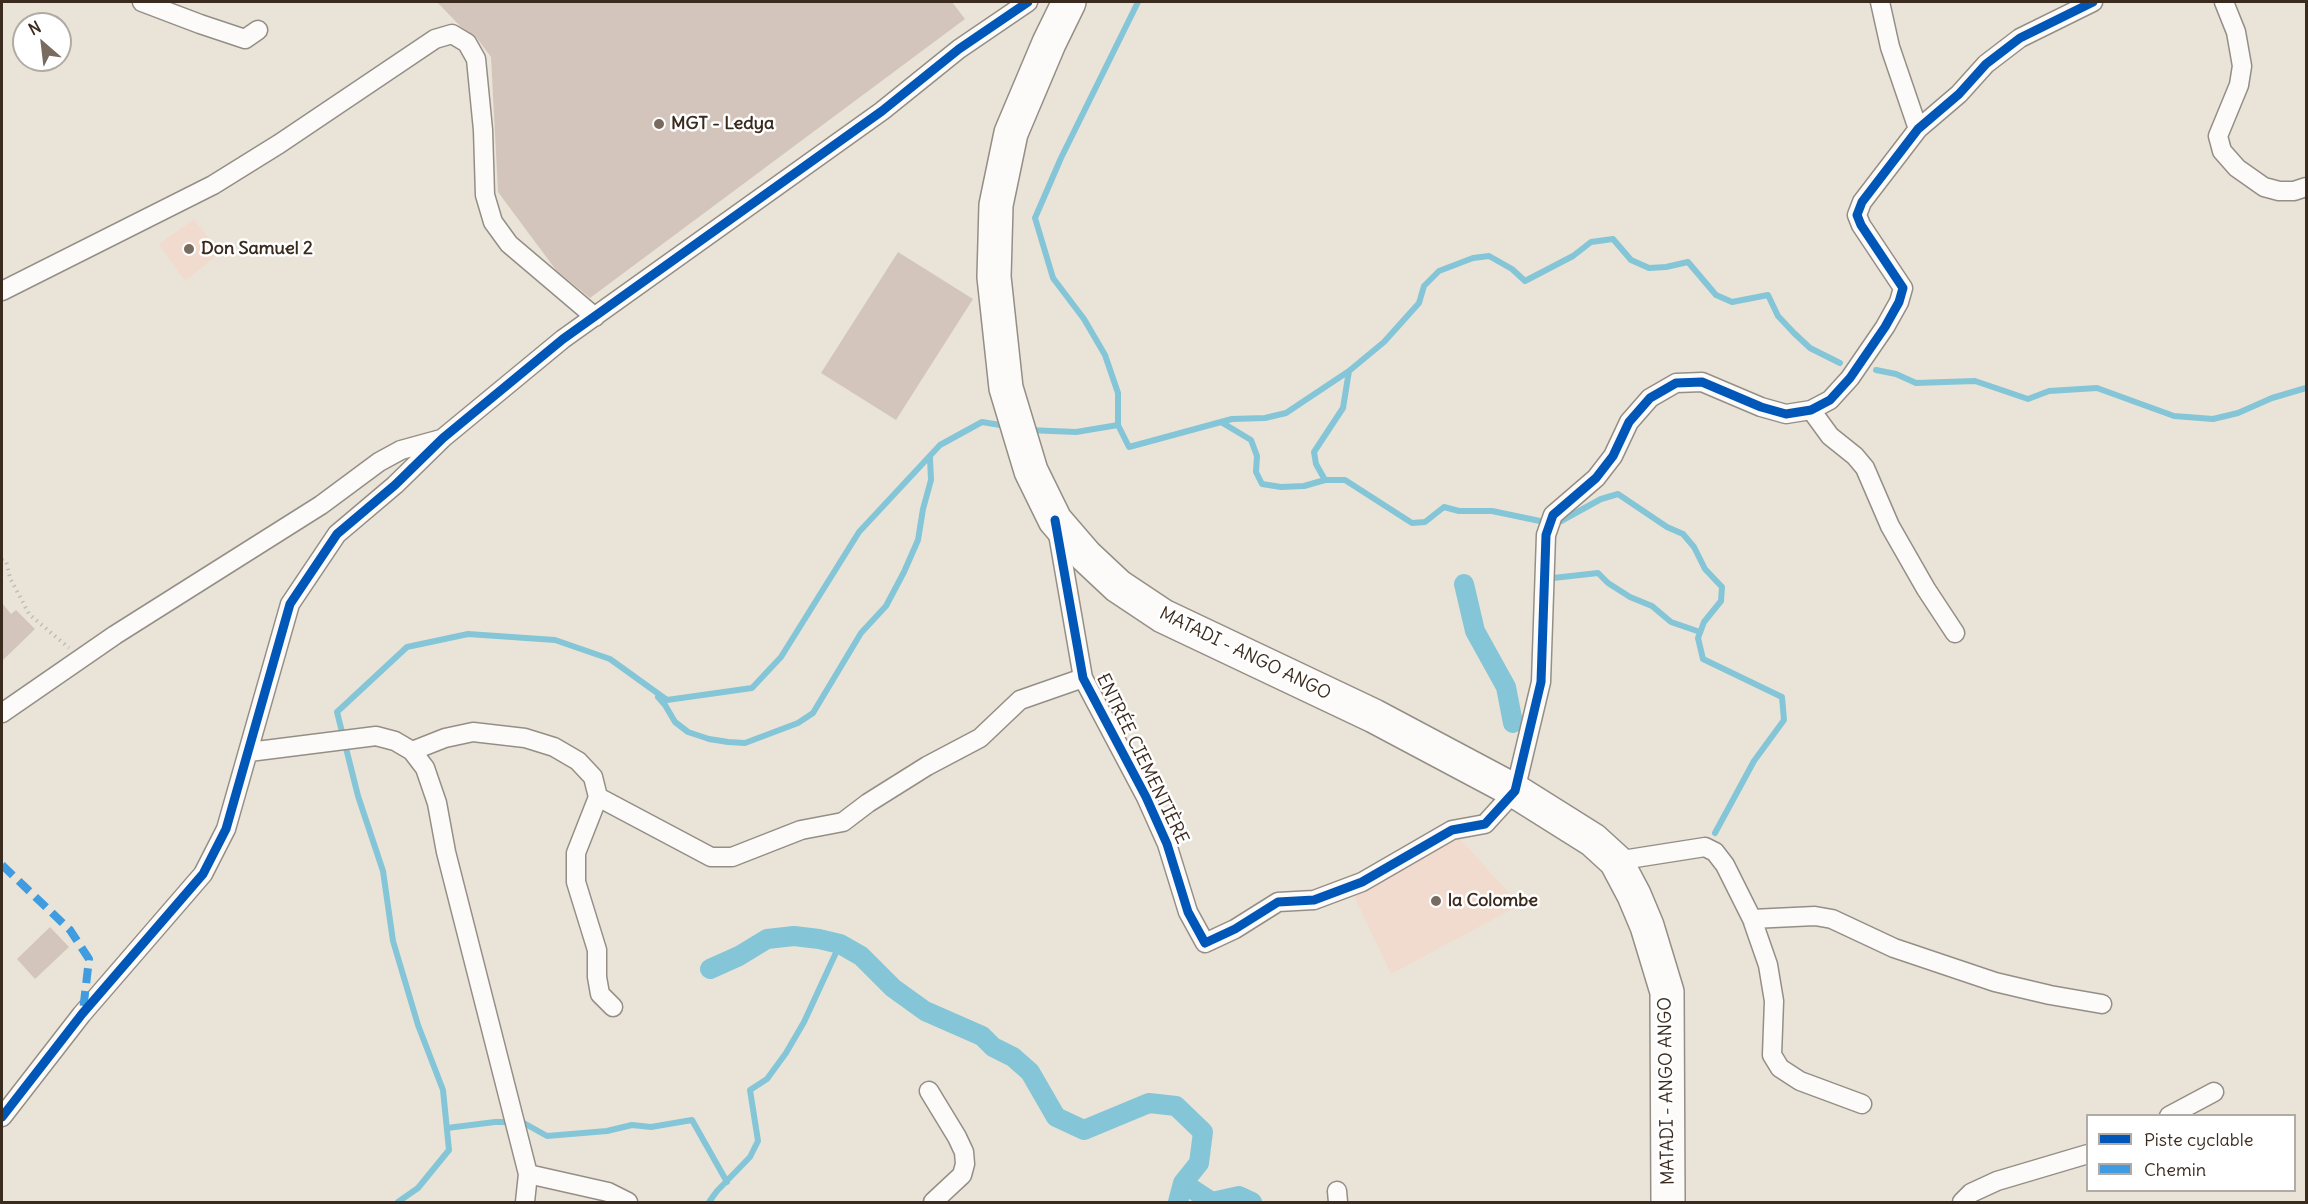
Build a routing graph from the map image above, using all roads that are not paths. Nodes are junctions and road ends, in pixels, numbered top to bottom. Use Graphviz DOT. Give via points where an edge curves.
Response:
graph roads {
  1 [pos="142,2"];
  2 [pos="1028,2"];
  3 [pos="1069,2"];
  4 [pos="1880,2"];
  5 [pos="2093,2"];
  6 [pos="2224,2"];
  7 [pos="258,30"];
  8 [pos="1918,129"];
  9 [pos="2307,187"];
  10 [pos="2,291"];
  11 [pos="595,317"];
  12 [pos="1811,410"];
  13 [pos="443,438"];
  14 [pos="1055,520"];
  15 [pos="1955,633"];
  16 [pos="1083,678"];
  17 [pos="2,712"];
  18 [pos="412,751"];
  19 [pos="249,752"];
  20 [pos="1515,791"];
  21 [pos="598,797"];
  22 [pos="1616,861"];
  23 [pos="1752,918"];
  24 [pos="2103,1004"];
  25 [pos="613,1007"];
  26 [pos="929,1091"];
  27 [pos="2214,1092"];
  28 [pos="1862,1104"];
  29 [pos="2173,1114"];
  30 [pos="2,1116"];
  31 [pos="2086,1155"];
  32 [pos="528,1174"];
  33 [pos="525,1203"];
  34 [pos="628,1203"];
  35 [pos="933,1203"];
  36 [pos="1668,1203"];
  37 [pos="1962,1203"];
  1 -- 7 [label="street" via="245,39"];
  2 -- 11 [label="street"];
  3 -- 14 [label="highway, MATADI - ANGO ANGO" via="1011,133 996,205 994,277 1006,388 1031,471"];
  4 -- 8 [label="street" via="1890,47"];
  5 -- 8 [label="street" via="2020,38 1986,64 1959,94"];
  6 -- 9 [label="street" via="2236,32 2242,66 2218,136 2222,151 2237,168 2264,187 2294,191"];
  8 -- 12 [label="street" via="1862,202 1857,215 1903,288 1899,302 1850,378 1830,400"];
  10 -- 11 [label="street" via="213,185 435,39 452,34 466,43 476,59 484,195 493,222 509,244"];
  11 -- 13 [label="street"];
  12 -- 15 [label="street" via="1830,436 1865,468 1890,526"];
  12 -- 20 [label="street" via="1786,414 1702,382 1676,383 1650,398 1629,422 1596,478 1553,515 1546,535 1541,682"];
  13 -- 17 [label="street" via="401,450 379,462 321,505"];
  13 -- 19 [label="street" via="337,534 290,604"];
  14 -- 16 [label="street, ENTRÉE CIEMENTIÈRE"];
  14 -- 20 [label="highway, MATADI - ANGO ANGO" via="1118,586 1163,616 1374,716"];
  16 -- 20 [label="street, ENTRÉE CIEMENTIÈRE" via="1146,797 1167,844 1188,912 1205,943 1278,902 1314,900 1362,882 1452,830 1485,824"];
  16 -- 21 [label="street" via="1020,700 980,738 917,772 843,822 801,830 732,857 711,856"];
  18 -- 19 [label="street" via="376,736"];
  18 -- 21 [label="street" via="473,732 525,738 554,747 578,761 593,777"];
  18 -- 32 [label="street" via="425,768 438,803 452,875"];
  19 -- 30 [label="street" via="226,829 202,874 82,1014"];
  20 -- 22 [label="highway, MATADI - ANGO ANGO" via="1593,840"];
  21 -- 25 [label="street" via="576,854 576,882 597,950 600,994"];
  22 -- 23 [label="street" via="1705,847 1725,865"];
  22 -- 36 [label="highway, MATADI - ANGO ANGO" via="1647,927 1666,992"];
  23 -- 24 [label="street" via="1832,919 1894,948 1995,982"];
  23 -- 28 [label="street" via="1768,965 1774,1001 1772,1056 1780,1068 1800,1081"];
  26 -- 35 [label="street" via="957,1137 965,1164 962,1174"];
  27 -- 29 [label="street"];
  31 -- 37 [label="street" via="1997,1180"];
  32 -- 33 [label="street"];
  32 -- 34 [label="street" via="608,1192"];
}
